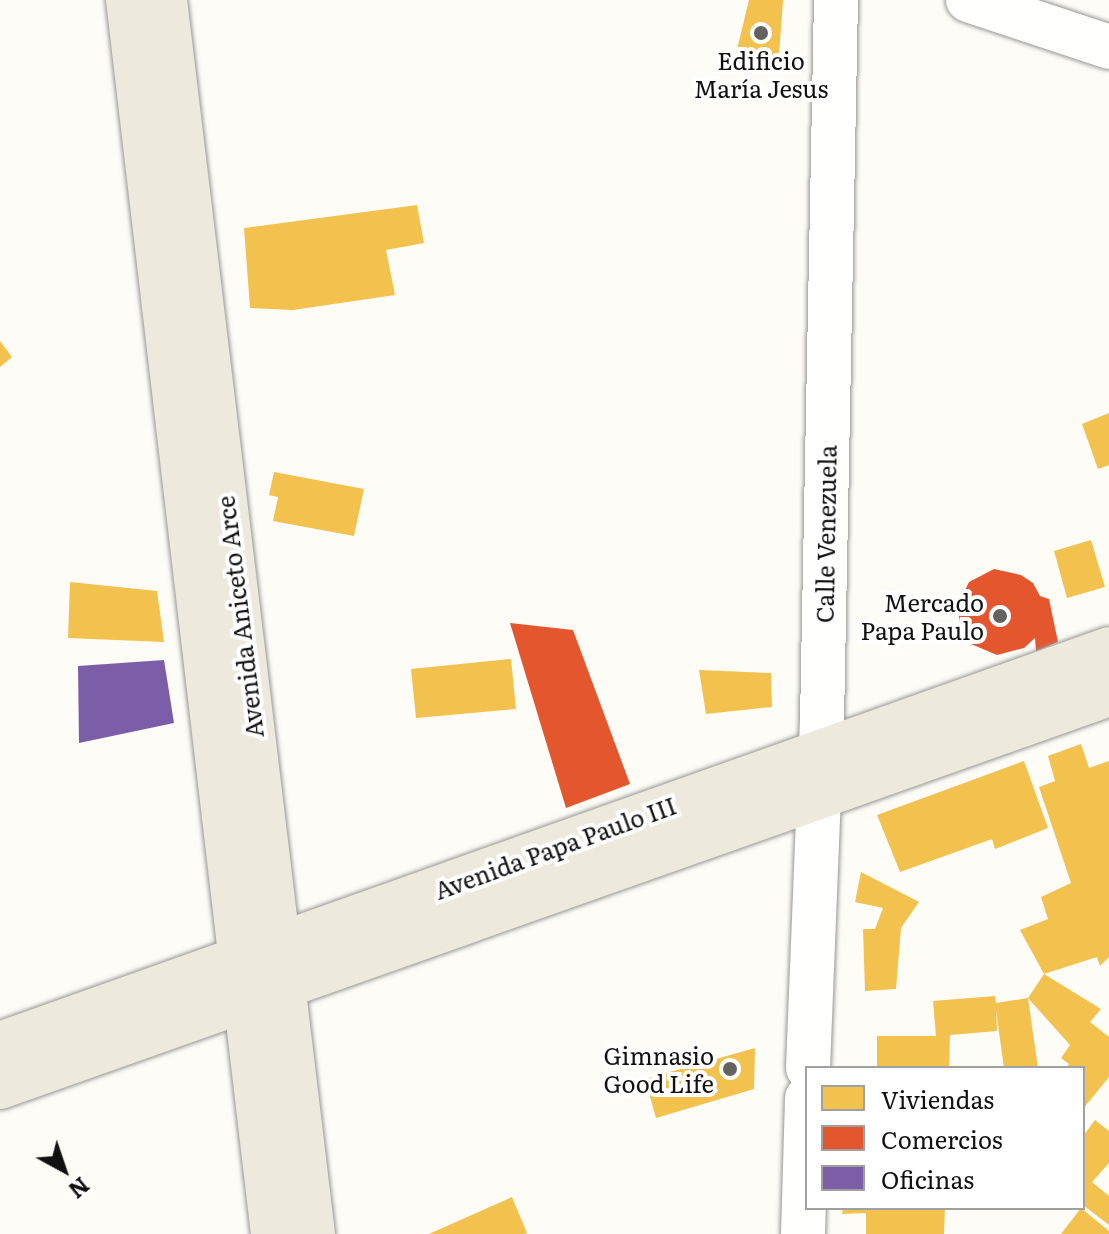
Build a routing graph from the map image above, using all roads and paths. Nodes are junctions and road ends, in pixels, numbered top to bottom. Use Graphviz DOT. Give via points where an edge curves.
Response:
graph roads {
  1 [pos="128,0"];
  2 [pos="165,0"];
  3 [pos="836,0"];
  4 [pos="968,0"];
  5 [pos="1109,47"];
  6 [pos="1109,649"];
  7 [pos="1109,694"];
  8 [pos="818,753"];
  9 [pos="817,799"];
  10 [pos="262,973"];
  11 [pos="0,1044"];
  12 [pos="808,1066"];
  13 [pos="0,1087"];
  14 [pos="805,1166"];
  15 [pos="273,1234"];
  16 [pos="313,1234"];
  17 [pos="803,1234"];
  1 -- 10 [label="main road, Avenida Aniceto Arce"];
  2 -- 10 [label="main road, Avenida Aniceto Arce"];
  3 -- 8 [label="street, Calle Venezuela"];
  4 -- 5 [label="street"];
  6 -- 8 [label="main road, Avenida Papa Paulo III"];
  7 -- 9 [label="main road, Avenida Papa Paulo III"];
  8 -- 9 [label="street, Calle Venezuela"];
  8 -- 10 [label="main road, Avenida Papa Paulo III"];
  9 -- 10 [label="main road, Avenida Papa Paulo III"];
  9 -- 12 [label="street, Calle Venezuela"];
  10 -- 11 [label="main road, Avenida Papa Paulo III"];
  10 -- 13 [label="main road, Avenida Papa Paulo III"];
  10 -- 15 [label="main road, Avenida Aniceto Arce"];
  10 -- 16 [label="main road, Avenida Aniceto Arce"];
  14 -- 17 [label="street"];
}
